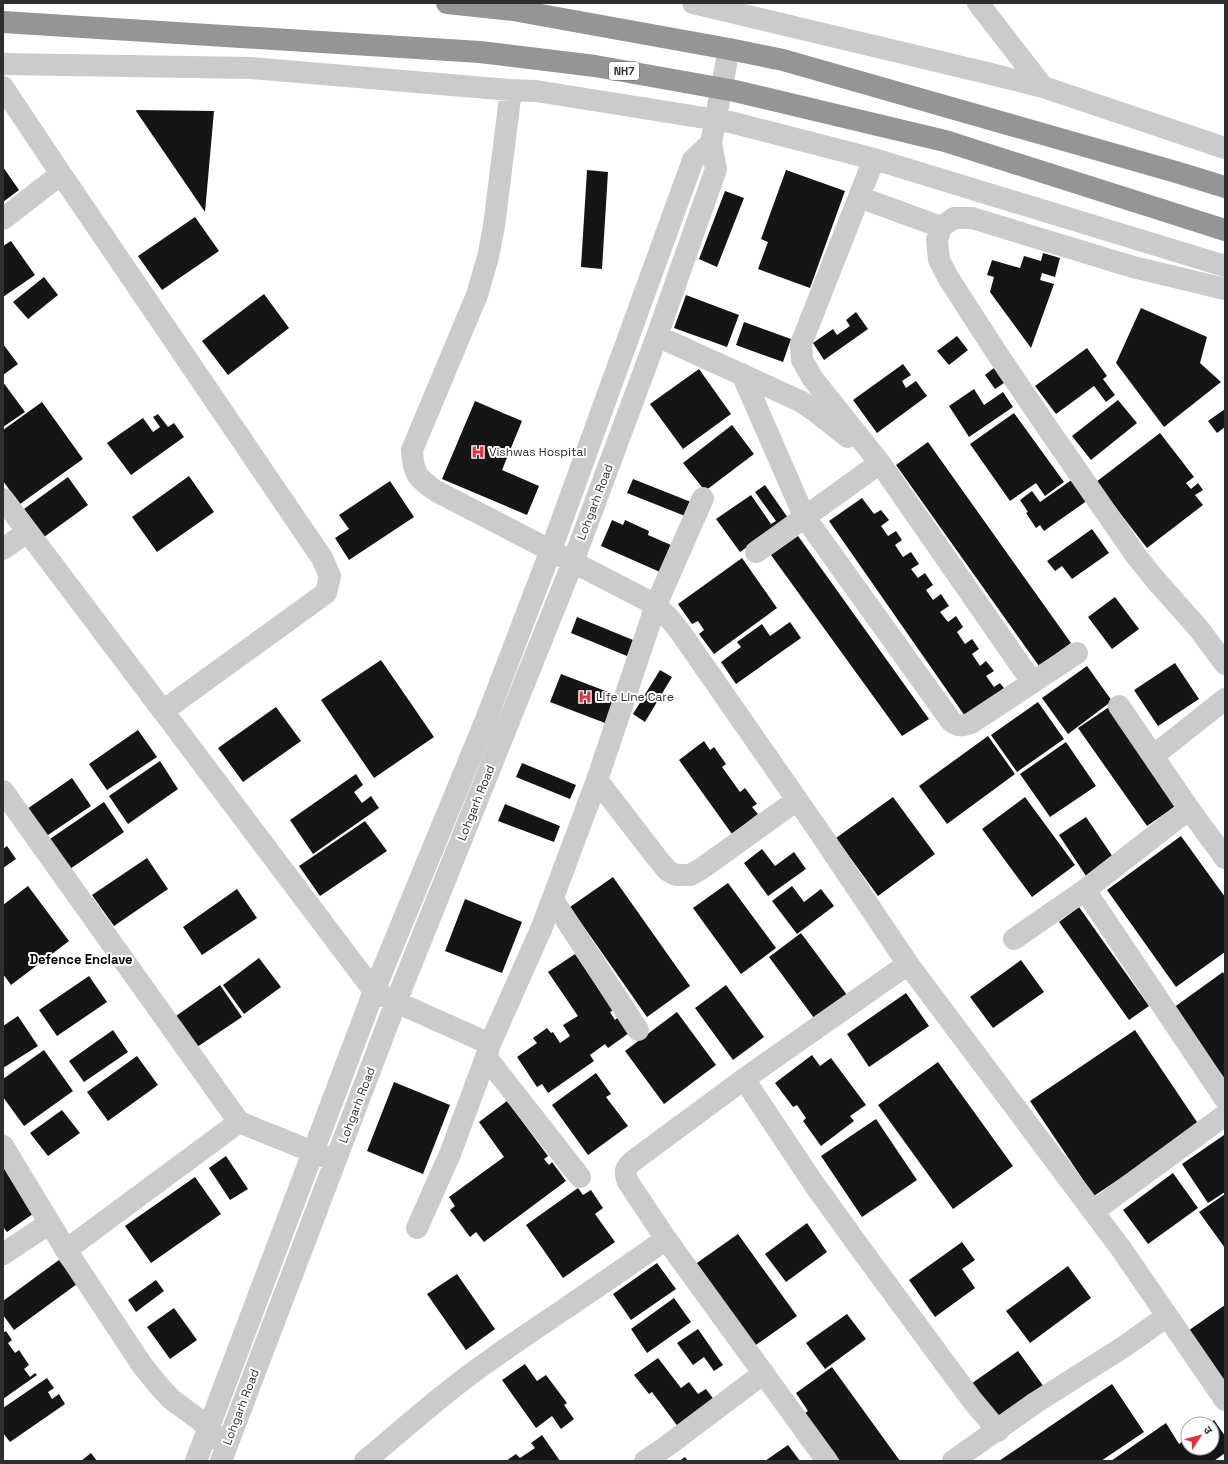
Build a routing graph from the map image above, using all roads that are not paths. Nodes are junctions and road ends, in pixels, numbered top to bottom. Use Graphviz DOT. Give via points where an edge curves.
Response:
graph roads {
  1 [pos="447,3"];
  2 [pos="693,3"];
  3 [pos="978,3"];
  4 [pos="513,6"];
  5 [pos="3,22"];
  6 [pos="729,48"];
  7 [pos="3,64"];
  8 [pos="3,87"];
  9 [pos="1043,87"];
  10 [pos="721,88"];
  11 [pos="511,90"];
  12 [pos="715,119"];
  13 [pos="711,142"];
  14 [pos="1225,148"];
  15 [pos="874,159"];
  16 [pos="60,174"];
  17 [pos="1225,187"];
  18 [pos="860,197"];
  19 [pos="3,218"];
  20 [pos="941,227"];
  21 [pos="1225,230"];
  22 [pos="1225,266"];
  23 [pos="1225,289"];
  24 [pos="657,336"];
  25 [pos="808,369"];
  26 [pos="742,374"];
  27 [pos="773,389"];
  28 [pos="880,463"];
  29 [pos="703,498"];
  30 [pos="3,499"];
  31 [pos="804,516"];
  32 [pos="27,532"];
  33 [pos="3,549"];
  34 [pos="551,550"];
  35 [pos="756,552"];
  36 [pos="573,562"];
  37 [pos="656,605"];
  38 [pos="1077,653"];
  39 [pos="1225,664"];
  40 [pos="1032,682"];
  41 [pos="1225,699"];
  42 [pos="1119,706"];
  43 [pos="163,711"];
  44 [pos="1153,756"];
  45 [pos="597,780"];
  46 [pos="3,791"];
  47 [pos="797,800"];
  48 [pos="1189,810"];
  49 [pos="1222,846"];
  50 [pos="1085,890"];
  51 [pos="553,900"];
  52 [pos="1014,939"];
  53 [pos="908,964"];
  54 [pos="374,991"];
  55 [pos="396,1002"];
  56 [pos="638,1030"];
  57 [pos="488,1050"];
  58 [pos="744,1079"];
  59 [pos="1225,1099"];
  60 [pos="1225,1115"];
  61 [pos="239,1122"];
  62 [pos="3,1146"];
  63 [pos="314,1152"];
  64 [pos="336,1161"];
  65 [pos="580,1177"];
  66 [pos="1094,1211"];
  67 [pos="50,1223"];
  68 [pos="417,1228"];
  69 [pos="666,1239"];
  70 [pos="66,1250"];
  71 [pos="3,1254"];
  72 [pos="1167,1316"];
  73 [pos="764,1373"];
  74 [pos="1225,1400"];
  75 [pos="210,1427"];
  76 [pos="998,1431"];
  77 [pos="226,1457"];
  78 [pos="196,1461"];
  79 [pos="365,1461"];
  80 [pos="645,1461"];
  81 [pos="827,1461"];
  82 [pos="953,1461"];
  1 -- 4 [label="highway"];
  2 -- 9 [label="street"];
  3 -- 9 [label="street"];
  4 -- 6 [label="highway"];
  5 -- 10 [label="highway, NH7" via="480,52 595,66"];
  6 -- 10 [label="street"];
  6 -- 17 [label="highway" via="783,60"];
  7 -- 11 [label="street" via="252,68"];
  8 -- 16 [label="street"];
  9 -- 14 [label="street"];
  10 -- 12 [label="street"];
  10 -- 21 [label="highway, NH7" via="945,141"];
  11 -- 12 [label="street" via="536,91"];
  11 -- 34 [label="street" via="488,257 476,295 412,450 413,466 420,481 436,491"];
  12 -- 13 [label="street"];
  12 -- 15 [label="street"];
  13 -- 24 [label="street, Lohgarh Road" via="716,169"];
  13 -- 34 [label="street" via="693,160"];
  15 -- 18 [label="street"];
  15 -- 22 [label="street"];
  16 -- 19 [label="street"];
  16 -- 43 [label="street" via="322,558 330,576 326,594"];
  18 -- 20 [label="street"];
  18 -- 25 [label="street" via="801,344 802,360"];
  20 -- 23 [label="street" via="954,218 972,218 1133,267"];
  20 -- 39 [label="street" via="937,240 940,260 998,354 1137,557 1199,628"];
  24 -- 26 [label="street"];
  24 -- 36 [label="street, Lohgarh Road"];
  25 -- 27 [label="street"];
  25 -- 28 [label="street" via="813,380"];
  26 -- 27 [label="street"];
  26 -- 31 [label="street"];
  27 -- 28 [label="street" via="815,411"];
  28 -- 31 [label="street"];
  28 -- 40 [label="street"];
  29 -- 37 [label="street"];
  30 -- 32 [label="street"];
  31 -- 35 [label="street"];
  31 -- 40 [label="street" via="951,721 964,726 971,723"];
  32 -- 33 [label="street"];
  32 -- 43 [label="street"];
  34 -- 36 [label="street"];
  34 -- 54 [label="street"];
  36 -- 37 [label="street"];
  36 -- 55 [label="street, Lohgarh Road"];
  37 -- 45 [label="street"];
  37 -- 47 [label="street" via="681,633"];
  38 -- 40 [label="street"];
  41 -- 44 [label="street"];
  42 -- 44 [label="street"];
  43 -- 54 [label="street"];
  44 -- 48 [label="street"];
  45 -- 47 [label="street" via="657,858 676,876 690,875 701,870"];
  45 -- 51 [label="street"];
  46 -- 61 [label="street"];
  47 -- 53 [label="street"];
  48 -- 49 [label="street"];
  48 -- 50 [label="street"];
  50 -- 52 [label="street"];
  50 -- 59 [label="street"];
  51 -- 56 [label="street"];
  51 -- 57 [label="street"];
  53 -- 58 [label="street"];
  53 -- 66 [label="street"];
  54 -- 55 [label="street"];
  54 -- 63 [label="street"];
  55 -- 57 [label="street"];
  55 -- 64 [label="street, Lohgarh Road"];
  57 -- 65 [label="street"];
  57 -- 68 [label="street" via="450,1154"];
  58 -- 69 [label="street" via="626,1167 628,1182"];
  58 -- 76 [label="street" via="863,1252 972,1400"];
  60 -- 66 [label="street"];
  61 -- 63 [label="street"];
  61 -- 70 [label="street"];
  62 -- 67 [label="street"];
  63 -- 64 [label="street"];
  63 -- 75 [label="street"];
  64 -- 77 [label="street, Lohgarh Road"];
  66 -- 72 [label="street"];
  67 -- 70 [label="street"];
  67 -- 71 [label="street"];
  69 -- 73 [label="street"];
  69 -- 79 [label="street" via="458,1383"];
  70 -- 75 [label="street" via="142,1365 159,1386 171,1399"];
  72 -- 74 [label="street"];
  72 -- 76 [label="street"];
  73 -- 80 [label="street"];
  73 -- 81 [label="street"];
  75 -- 77 [label="street"];
  75 -- 78 [label="street"];
  76 -- 82 [label="street"];
}
